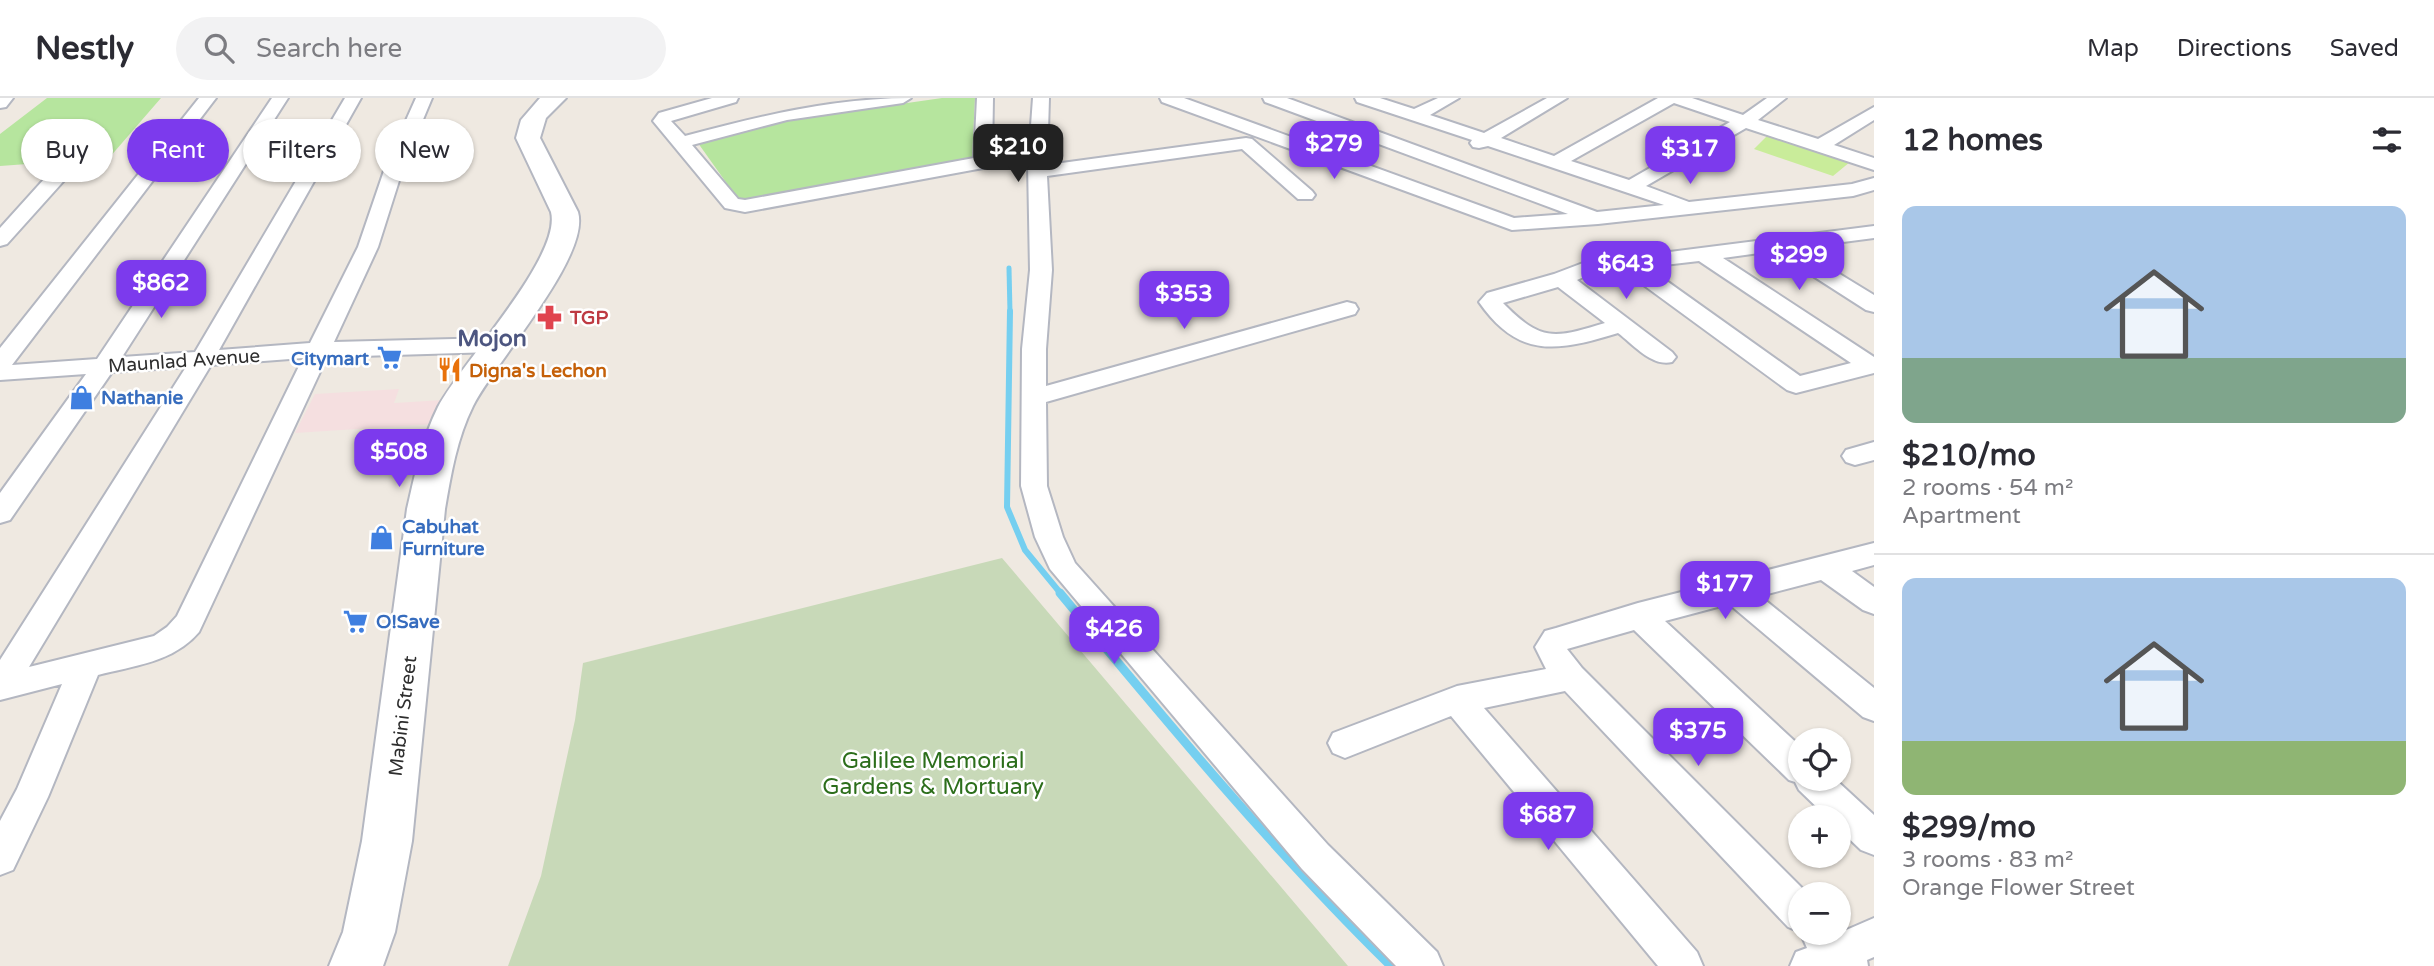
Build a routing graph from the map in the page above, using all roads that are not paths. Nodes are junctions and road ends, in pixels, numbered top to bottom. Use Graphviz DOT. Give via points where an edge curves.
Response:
graph roads {
  1 [pos="5,98"];
  2 [pos="208,98"];
  3 [pos="280,98"];
  4 [pos="353,98"];
  5 [pos="424,98"];
  6 [pos="554,98"];
  7 [pos="730,98"];
  8 [pos="903,98"];
  9 [pos="985,98"];
  10 [pos="1041,98"];
  11 [pos="1168,98"];
  12 [pos="1271,98"];
  13 [pos="1363,98"];
  14 [pos="1451,98"];
  15 [pos="1559,98"];
  16 [pos="1673,98"];
  17 [pos="1778,98"];
  18 [pos="882,99"];
  19 [pos="0,103"];
  20 [pos="1332,103"];
  21 [pos="1874,112"];
  22 [pos="1311,113"];
  23 [pos="1416,115"];
  24 [pos="1745,121"];
  25 [pos="1265,134"];
  26 [pos="1488,138"];
  27 [pos="680,143"];
  28 [pos="1821,145"];
  29 [pos="983,162"];
  30 [pos="1445,162"];
  31 [pos="1556,162"];
  32 [pos="1874,164"];
  33 [pos="1038,165"];
  34 [pos="52,182"];
  35 [pos="1874,184"];
  36 [pos="1402,186"];
  37 [pos="1632,187"];
  38 [pos="1853,190"];
  39 [pos="1305,195"];
  40 [pos="1874,198"];
  41 [pos="1687,206"];
  42 [pos="1598,218"];
  43 [pos="1874,232"];
  44 [pos="1841,235"];
  45 [pos="0,240"];
  46 [pos="1780,246"];
  47 [pos="1874,253"];
  48 [pos="1703,254"];
  49 [pos="1627,263"];
  50 [pos="1562,279"];
  51 [pos="1874,305"];
  52 [pos="1347,309"];
  53 [pos="1622,325"];
  54 [pos="494,345"];
  55 [pos="319,350"];
  56 [pos="1664,356"];
  57 [pos="203,358"];
  58 [pos="0,364"];
  59 [pos="105,365"];
  60 [pos="1872,366"];
  61 [pos="0,373"];
  62 [pos="1034,397"];
  63 [pos="0,513"];
  64 [pos="1874,554"];
  65 [pos="1826,568"];
  66 [pos="1735,593"];
  67 [pos="1874,602"];
  68 [pos="1638,615"];
  69 [pos="86,665"];
  70 [pos="1571,677"];
  71 [pos="1,687"];
  72 [pos="1457,701"];
  73 [pos="1874,707"];
  74 [pos="1345,743"];
  75 [pos="1788,757"];
  76 [pos="1824,791"];
  77 [pos="15,801"];
  78 [pos="1874,838"];
  79 [pos="0,858"];
  80 [pos="1788,901"];
  81 [pos="1874,937"];
  82 [pos="1830,954"];
  83 [pos="356,966"];
  84 [pos="1423,966"];
  85 [pos="1683,966"];
  1 -- 19 [label="street"];
  2 -- 58 [label="street"];
  3 -- 59 [label="street"];
  4 -- 57 [label="street"];
  5 -- 55 [label="street" via="395,164 368,247"];
  6 -- 54 [label="main road, Mabini Street" via="535,114 528,138 567,219 565,236 557,255"];
  7 -- 27 [label="street" via="663,118"];
  8 -- 18 [label="street"];
  9 -- 29 [label="street"];
  10 -- 33 [label="street"];
  11 -- 25 [label="street"];
  12 -- 22 [label="street"];
  13 -- 23 [label="street"];
  14 -- 23 [label="street"];
  15 -- 26 [label="street"];
  16 -- 24 [label="street"];
  16 -- 31 [label="street"];
  17 -- 24 [label="street"];
  18 -- 27 [label="street" via="786,115"];
  20 -- 22 [label="street"];
  21 -- 28 [label="street"];
  22 -- 25 [label="street"];
  22 -- 30 [label="street"];
  23 -- 26 [label="street"];
  24 -- 28 [label="street"];
  24 -- 37 [label="street"];
  25 -- 36 [label="street"];
  26 -- 30 [label="street"];
  26 -- 31 [label="street"];
  27 -- 29 [label="street" via="732,204 745,206"];
  28 -- 32 [label="street"];
  29 -- 33 [label="street"];
  30 -- 36 [label="street"];
  30 -- 42 [label="street"];
  31 -- 37 [label="street"];
  33 -- 39 [label="street" via="1246,143"];
  33 -- 62 [label="street" via="1041,270"];
  34 -- 45 [label="street"];
  35 -- 38 [label="street"];
  36 -- 42 [label="street" via="1512,224"];
  37 -- 41 [label="street"];
  38 -- 40 [label="street"];
  38 -- 41 [label="street"];
  41 -- 42 [label="street"];
  43 -- 44 [label="street"];
  44 -- 46 [label="street"];
  44 -- 47 [label="street"];
  46 -- 48 [label="street"];
  46 -- 51 [label="street"];
  48 -- 49 [label="street"];
  48 -- 60 [label="street"];
  49 -- 50 [label="street" via="1583,269"];
  49 -- 60 [label="street" via="1797,385"];
  50 -- 53 [label="street"];
  50 -- 53 [label="street" via="1490,302 1541,341"];
  52 -- 62 [label="street"];
  53 -- 56 [label="street"];
  54 -- 55 [label="street, Maunlad Avenue"];
  54 -- 83 [label="main road, Mabini Street" via="456,406 435,461 387,841 369,933"];
  55 -- 57 [label="street, Maunlad Avenue"];
  55 -- 69 [label="street" via="188,624 162,646"];
  57 -- 59 [label="street, Maunlad Avenue"];
  57 -- 71 [label="street"];
  59 -- 61 [label="street, Maunlad Avenue"];
  59 -- 63 [label="street"];
  62 -- 84 [label="street" via="1034,486 1064,569 1315,857"];
  64 -- 65 [label="street"];
  65 -- 66 [label="street"];
  65 -- 67 [label="street"];
  66 -- 68 [label="street"];
  66 -- 73 [label="street"];
  68 -- 70 [label="street" via="1556,640 1550,647 1552,653"];
  68 -- 75 [label="street"];
  69 -- 71 [label="street"];
  69 -- 77 [label="street"];
  70 -- 72 [label="street"];
  70 -- 80 [label="street"];
  72 -- 74 [label="street"];
  72 -- 85 [label="street"];
  76 -- 78 [label="street"];
  77 -- 79 [label="street"];
  81 -- 82 [label="street"];
}
